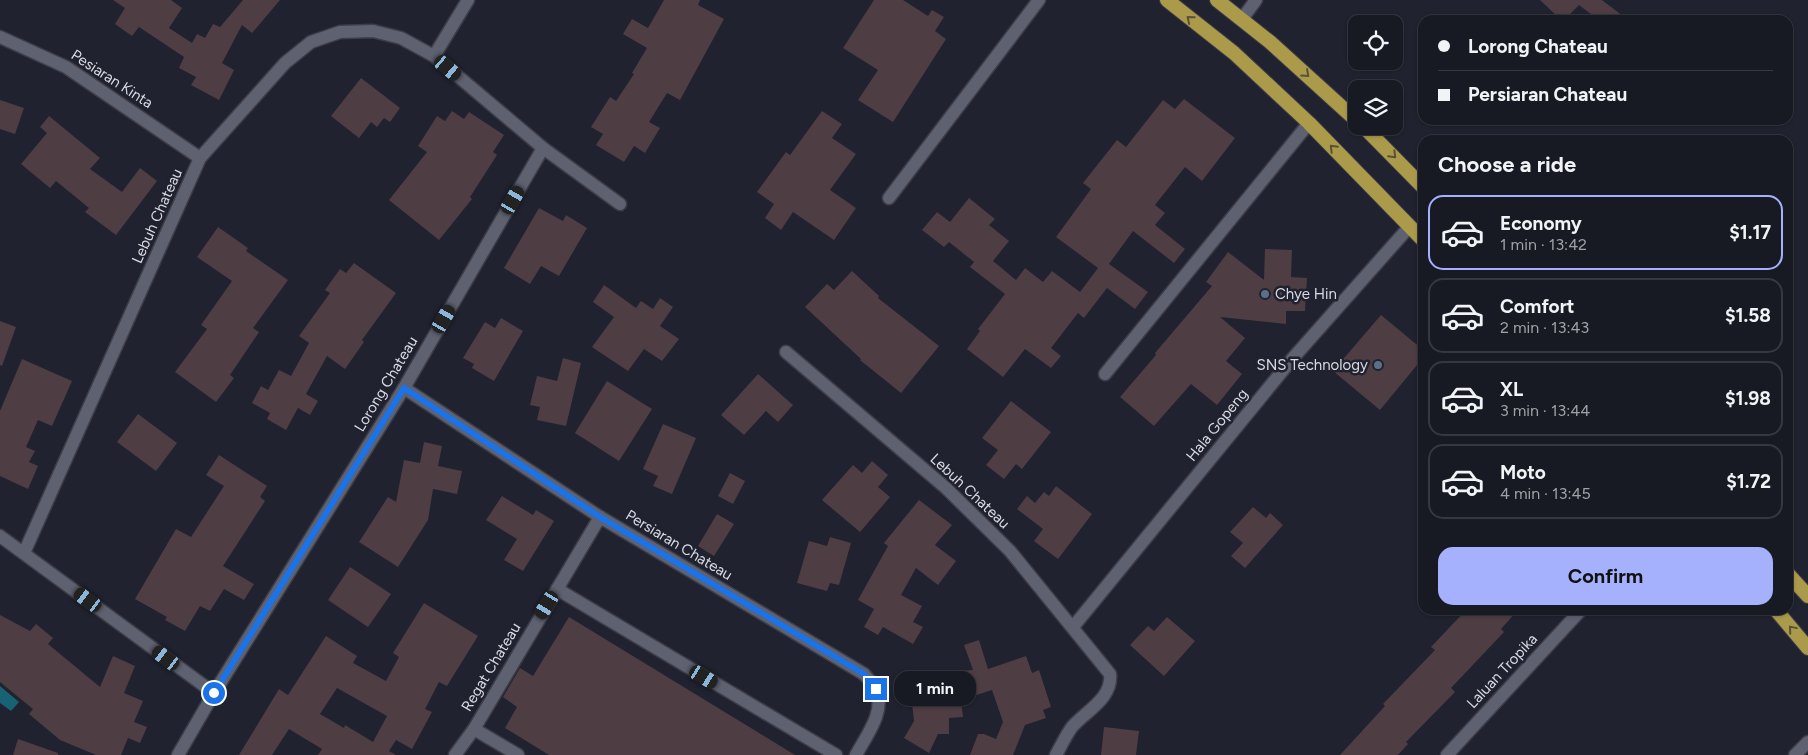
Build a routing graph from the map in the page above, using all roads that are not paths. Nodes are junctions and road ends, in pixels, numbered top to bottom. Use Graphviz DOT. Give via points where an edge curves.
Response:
graph roads {
  1 [pos="468,0"];
  2 [pos="1039,0"];
  3 [pos="1167,0"];
  4 [pos="1217,0"];
  5 [pos="1256,0"];
  6 [pos="1242,19"];
  7 [pos="0,37"];
  8 [pos="434,56"];
  9 [pos="1348,113"];
  10 [pos="1309,123"];
  11 [pos="1372,135"];
  12 [pos="543,148"];
  13 [pos="200,158"];
  14 [pos="1418,182"];
  15 [pos="889,198"];
  16 [pos="620,204"];
  17 [pos="1410,226"];
  18 [pos="1418,235"];
  19 [pos="786,352"];
  20 [pos="1106,374"];
  21 [pos="404,388"];
  22 [pos="600,517"];
  23 [pos="0,536"];
  24 [pos="24,553"];
  25 [pos="1793,580"];
  26 [pos="557,589"];
  27 [pos="1808,596"];
  28 [pos="1576,615"];
  29 [pos="1780,615"];
  30 [pos="1073,627"];
  31 [pos="1808,648"];
  32 [pos="214,693"];
  33 [pos="474,729"];
  34 [pos="1808,742"];
  35 [pos="178,755"];
  36 [pos="455,755"];
  37 [pos="518,755"];
  38 [pos="836,755"];
  39 [pos="856,755"];
  40 [pos="1056,755"];
  41 [pos="1447,755"];
  42 [pos="1796,755"];
  1 -- 8 [label="street"];
  2 -- 15 [label="street"];
  10 -- 3 [label="highway, one-way" via="1234,54"];
  4 -- 6 [label="highway"];
  5 -- 6 [label="street"];
  6 -- 9 [label="highway, one-way"];
  7 -- 13 [label="street, Pesiaran Kinta" via="66,67"];
  8 -- 12 [label="street"];
  8 -- 13 [label="street, Lebuh Chateau" via="401,38 373,30 340,32 311,42 285,63"];
  17 -- 10 [label="highway, one-way"];
  10 -- 20 [label="street"];
  11 -- 14 [label="highway, one-way"];
  12 -- 16 [label="street"];
  12 -- 21 [label="street, Lorong Chateau"];
  13 -- 24 [label="street, Lebuh Chateau"];
  17 -- 18 [label="highway"];
  17 -- 30 [label="street, Hala Gopeng" via="1293,358"];
  19 -- 30 [label="street, Lebuh Chateau" via="946,488 1010,551"];
  21 -- 22 [label="street, Persiaran Chateau"];
  21 -- 32 [label="street, Lorong Chateau"];
  22 -- 26 [label="street, Regat Chateau"];
  22 -- 39 [label="street, Persiaran Chateau" via="864,674 876,689 880,707"];
  23 -- 24 [label="street"];
  24 -- 32 [label="street"];
  25 -- 27 [label="highway"];
  26 -- 33 [label="street, Regat Chateau"];
  26 -- 38 [label="street"];
  28 -- 41 [label="street, Laluan Tropika"];
  31 -- 29 [label="highway, one-way"];
  30 -- 40 [label="street, Lebuh Chateau" via="1110,674 1111,683 1106,694 1072,728"];
  32 -- 35 [label="street, Lorong Chateau"];
  33 -- 36 [label="street, Regat Chateau"];
  33 -- 37 [label="street"];
  34 -- 42 [label="street"];
}
